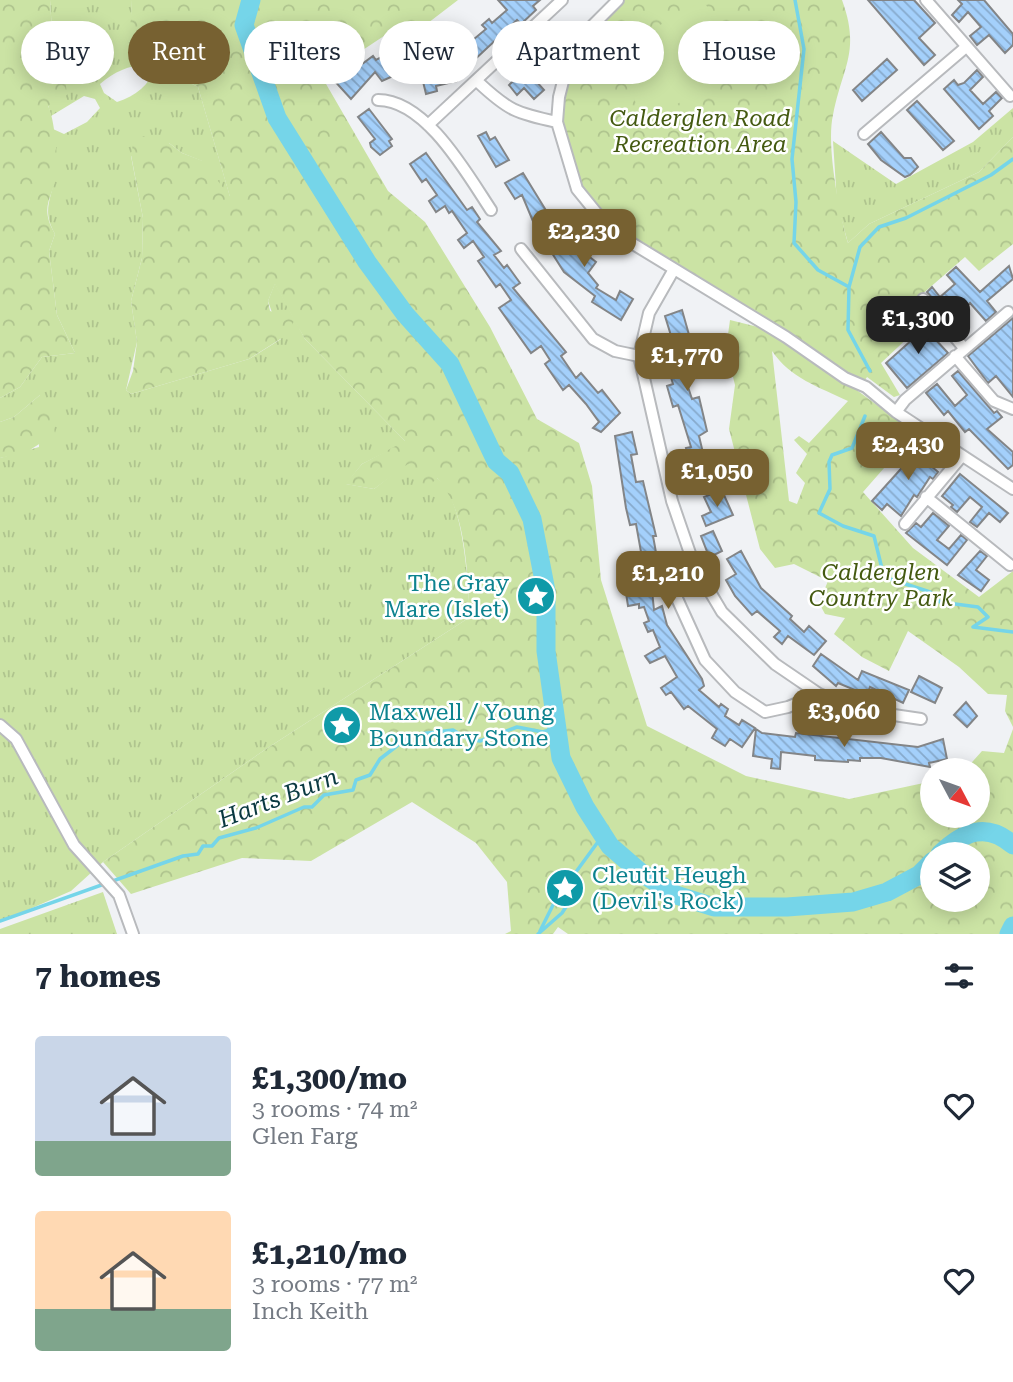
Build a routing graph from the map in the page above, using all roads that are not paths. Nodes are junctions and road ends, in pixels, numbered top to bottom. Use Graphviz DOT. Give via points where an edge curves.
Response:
graph roads {
  1 [pos="562,0"];
  2 [pos="618,0"];
  3 [pos="926,0"];
  4 [pos="966,47"];
  5 [pos="478,82"];
  6 [pos="476,84"];
  7 [pos="1010,96"];
  8 [pos="378,100"];
  9 [pos="557,122"];
  10 [pos="428,125"];
  11 [pos="864,134"];
  12 [pos="491,211"];
  13 [pos="522,249"];
  14 [pos="673,271"];
  15 [pos="923,299"];
  16 [pos="1008,312"];
  17 [pos="960,352"];
  18 [pos="639,356"];
  19 [pos="1013,409"];
  20 [pos="896,412"];
  21 [pos="961,456"];
  22 [pos="1013,489"];
  23 [pos="926,498"];
  24 [pos="905,524"];
  25 [pos="694,565"];
  26 [pos="1010,565"];
  27 [pos="819,694"];
  28 [pos="921,719"];
  29 [pos="0,725"];
  30 [pos="133,934"];
  1 -- 5 [label="street"];
  2 -- 9 [label="street" via="572,46"];
  3 -- 4 [label="street"];
  4 -- 7 [label="street"];
  4 -- 11 [label="street"];
  5 -- 9 [label="street" via="517,114"];
  6 -- 10 [label="street"];
  8 -- 10 [label="street" via="393,100"];
  9 -- 14 [label="street" via="577,189 625,239"];
  10 -- 12 [label="street"];
  13 -- 18 [label="street" via="593,339 615,351"];
  14 -- 18 [label="street" via="649,313"];
  14 -- 20 [label="street" via="866,387"];
  15 -- 17 [label="street"];
  16 -- 17 [label="street"];
  17 -- 19 [label="street" via="994,401"];
  17 -- 20 [label="street"];
  18 -- 25 [label="street" via="672,501"];
  20 -- 21 [label="street"];
  21 -- 22 [label="street"];
  21 -- 23 [label="street"];
  23 -- 24 [label="street"];
  23 -- 26 [label="street"];
  25 -- 27 [label="street" via="722,612 775,664"];
  25 -- 27 [label="street" via="679,581 675,594 705,660 735,692 765,712"];
  27 -- 28 [label="street" via="853,709"];
  29 -- 30 [label="street" via="16,739 74,845 119,895"];
}
